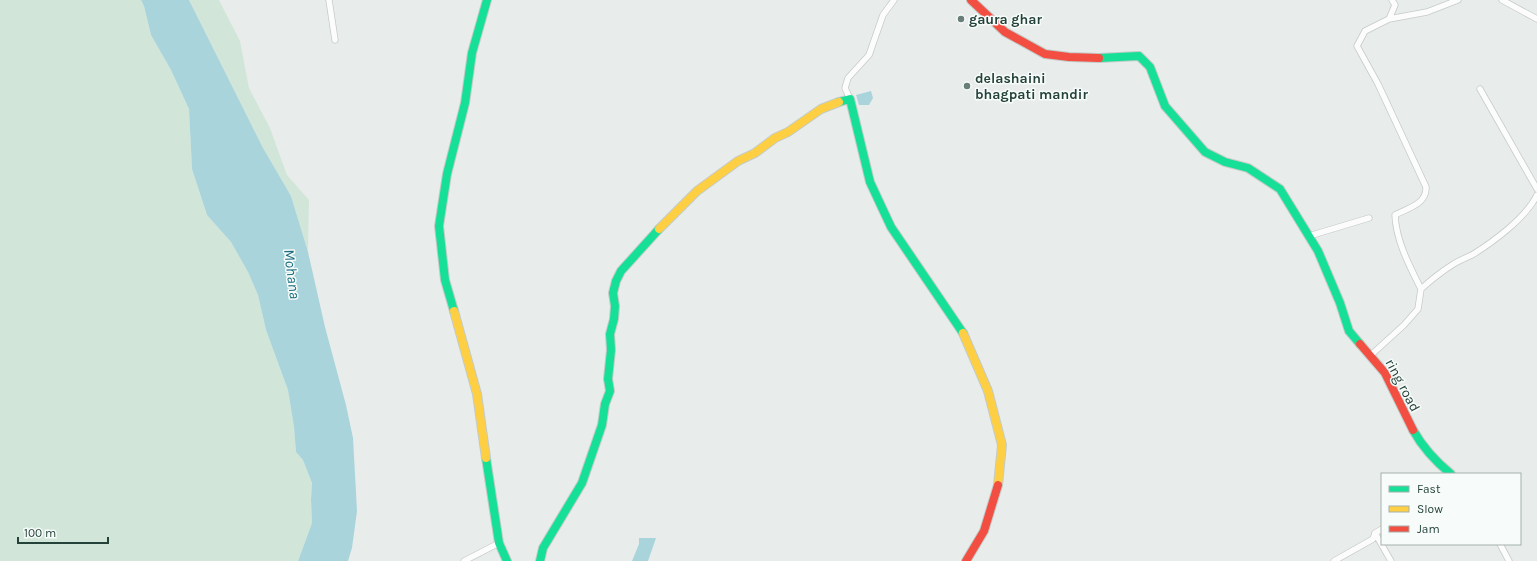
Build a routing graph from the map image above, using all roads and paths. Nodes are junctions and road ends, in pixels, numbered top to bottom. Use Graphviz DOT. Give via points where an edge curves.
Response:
graph roads {
  1 [pos="329,0"];
  2 [pos="487,0"];
  3 [pos="894,0"];
  4 [pos="971,0"];
  5 [pos="1392,0"];
  6 [pos="1458,0"];
  7 [pos="1502,0"];
  8 [pos="1537,18"];
  9 [pos="1389,19"];
  10 [pos="335,40"];
  11 [pos="1480,89"];
  12 [pos="850,99"];
  13 [pos="1537,189"];
  14 [pos="1537,195"];
  15 [pos="1535,205"];
  16 [pos="1369,218"];
  17 [pos="1309,236"];
  18 [pos="1421,289"];
  19 [pos="1371,355"];
  20 [pos="1450,473"];
  21 [pos="1381,530"];
  22 [pos="1375,533"];
  23 [pos="499,543"];
  24 [pos="1381,544"];
  25 [pos="1382,545"];
  26 [pos="1501,545"];
  27 [pos="464,561"];
  28 [pos="508,561"];
  29 [pos="540,561"];
  30 [pos="966,561"];
  31 [pos="1334,561"];
  32 [pos="1391,561"];
  33 [pos="1509,561"];
  1 -- 10 [label="street"];
  2 -- 23 [label="street" via="472,53 466,103 447,174 439,226 445,280 477,394"];
  3 -- 12 [label="street" via="883,16 869,55 848,78 845,88"];
  4 -- 17 [label="street, ring road" via="1005,32 1045,54 1094,58 1139,56 1150,67 1165,106 1205,152 1225,162 1248,168 1280,189"];
  5 -- 9 [label="street" via="1395,5"];
  6 -- 9 [label="street" via="1427,12"];
  7 -- 8 [label="street"];
  9 -- 18 [label="street" via="1365,32 1357,46 1378,84 1426,187 1422,200 1395,215 1396,227 1410,267"];
  11 -- 13 [label="street"];
  12 -- 29 [label="street" via="820,109 788,132 738,161 697,191 652,235 621,271 613,293 615,306 610,334 610,391 602,425 582,483 543,548"];
  12 -- 30 [label="street" via="870,182 891,227 963,332 988,391 1002,445 998,490 984,531"];
  14 -- 15 [label="street"];
  15 -- 18 [label="street" via="1504,231 1471,255 1453,264"];
  16 -- 17 [label="street"];
  17 -- 19 [label="street, ring road" via="1318,251 1350,330"];
  18 -- 19 [label="street" via="1418,309"];
  19 -- 20 [label="street, ring road" via="1385,373 1418,439 1435,461"];
  21 -- 22 [label="street"];
  22 -- 24 [label="street"];
  22 -- 31 [label="street" via="1374,539"];
  23 -- 27 [label="street"];
  23 -- 28 [label="street"];
  25 -- 32 [label="street"];
  26 -- 33 [label="street"];
}
